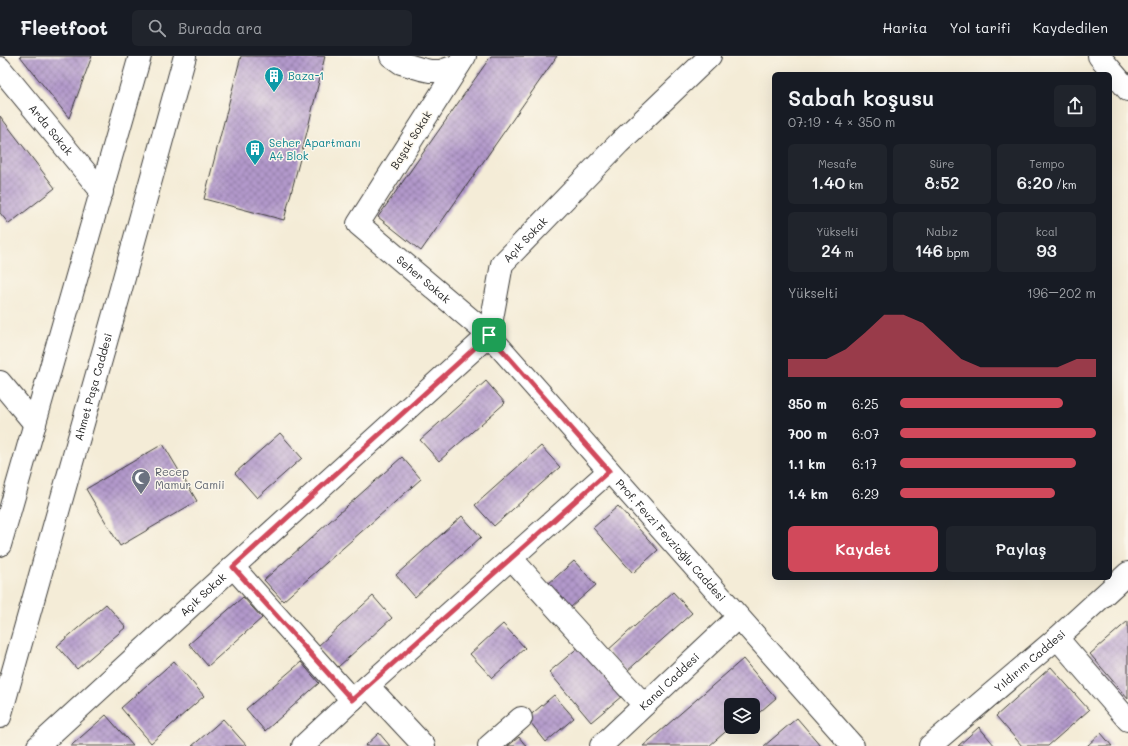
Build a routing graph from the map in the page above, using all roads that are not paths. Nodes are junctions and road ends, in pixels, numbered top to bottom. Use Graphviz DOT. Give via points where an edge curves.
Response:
graph roads {
  1 [pos="140,56"];
  2 [pos="185,56"];
  3 [pos="391,56"];
  4 [pos="710,56"];
  5 [pos="1099,56"];
  6 [pos="462,60"];
  7 [pos="0,68"];
  8 [pos="1128,90"];
  9 [pos="102,192"];
  10 [pos="358,224"];
  11 [pos="489,335"];
  12 [pos="0,382"];
  13 [pos="35,424"];
  14 [pos="609,471"];
  15 [pos="0,545"];
  16 [pos="511,558"];
  17 [pos="233,567"];
  18 [pos="1128,573"];
  19 [pos="738,617"];
  20 [pos="1057,638"];
  21 [pos="368,686"];
  22 [pos="352,700"];
  23 [pos="644,705"];
  24 [pos="0,717"];
  25 [pos="521,718"];
  26 [pos="1128,720"];
  27 [pos="38,746"];
  28 [pos="303,746"];
  29 [pos="424,746"];
  30 [pos="489,746"];
  31 [pos="601,746"];
  32 [pos="853,746"];
  33 [pos="930,746"];
  1 -- 9 [label="street"];
  2 -- 24 [label="street, Ahmet Paşa Caddesi"];
  3 -- 6 [label="street" via="401,63 430,71 441,71"];
  4 -- 11 [label="street, Açık Sokak" via="619,144 502,264"];
  5 -- 8 [label="street"];
  6 -- 10 [label="street, Başak Sokak"];
  7 -- 9 [label="street, Arda Sokak"];
  9 -- 13 [label="street"];
  10 -- 11 [label="street, Seher Sokak"];
  11 -- 14 [label="street, Prof. Fevzi Fevzioğlu Caddesi"];
  11 -- 17 [label="street, Açık Sokak"];
  12 -- 13 [label="street"];
  13 -- 15 [label="street"];
  14 -- 16 [label="street"];
  14 -- 19 [label="street, Prof. Fevzi Fevzioğlu Caddesi"];
  16 -- 21 [label="street"];
  16 -- 23 [label="street"];
  17 -- 22 [label="street"];
  17 -- 27 [label="street, Açık Sokak"];
  18 -- 20 [label="street, Yıldırım Caddesi"];
  19 -- 23 [label="street, Kanal Caddesi"];
  19 -- 32 [label="street, Prof. Fevzi Fevzioğlu Caddesi"];
  20 -- 26 [label="street"];
  20 -- 33 [label="street, Yıldırım Caddesi"];
  21 -- 22 [label="street"];
  21 -- 29 [label="street"];
  22 -- 28 [label="street"];
  23 -- 31 [label="street, Kanal Caddesi"];
  25 -- 30 [label="street"];
}
